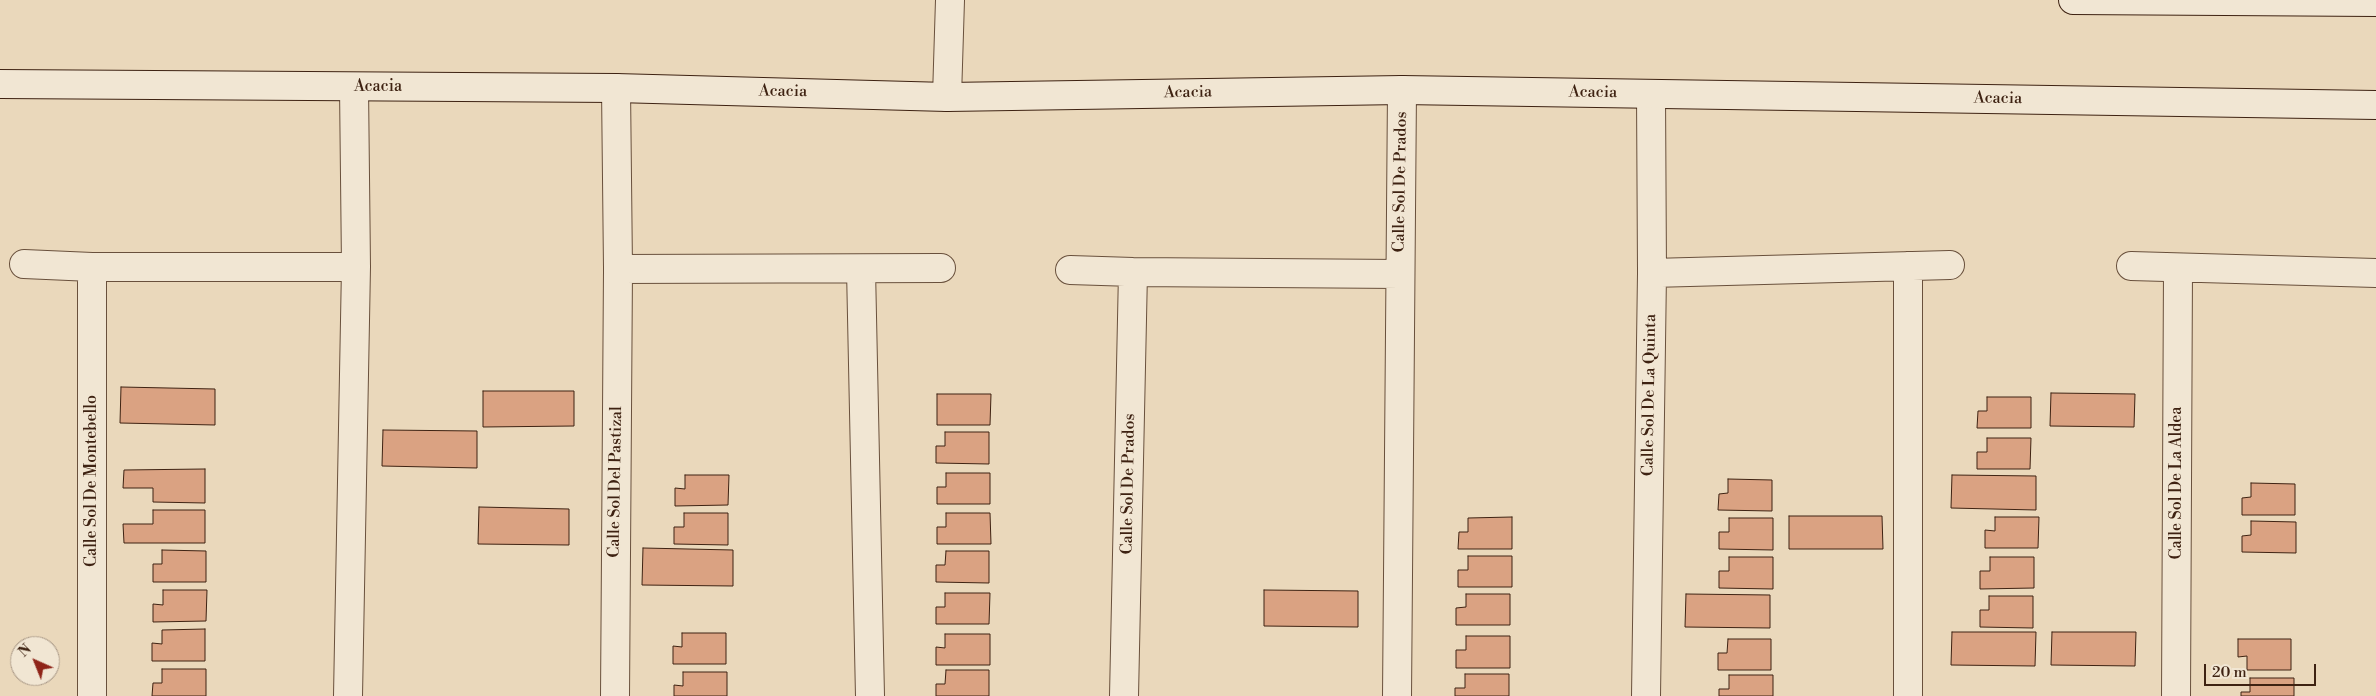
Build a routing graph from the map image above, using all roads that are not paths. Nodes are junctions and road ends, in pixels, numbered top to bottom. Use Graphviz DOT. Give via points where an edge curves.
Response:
graph roads {
  1 [pos="950,0"];
  2 [pos="2073,0"];
  3 [pos="2095,0"];
  4 [pos="2348,1"];
  5 [pos="2376,2"];
  6 [pos="0,84"];
  7 [pos="354,87"];
  8 [pos="616,88"];
  9 [pos="1402,90"];
  10 [pos="1651,94"];
  11 [pos="947,97"];
  12 [pos="2376,105"];
  13 [pos="24,264"];
  14 [pos="1950,265"];
  15 [pos="1908,266"];
  16 [pos="2131,266"];
  17 [pos="92,267"];
  18 [pos="356,267"];
  19 [pos="941,268"];
  20 [pos="618,269"];
  21 [pos="861,269"];
  22 [pos="2178,269"];
  23 [pos="1070,270"];
  24 [pos="1133,272"];
  25 [pos="1652,273"];
  26 [pos="2376,273"];
  27 [pos="1400,274"];
  28 [pos="92,696"];
  29 [pos="348,696"];
  30 [pos="615,696"];
  31 [pos="870,696"];
  32 [pos="1124,696"];
  33 [pos="1398,696"];
  34 [pos="1646,696"];
  35 [pos="1908,696"];
  36 [pos="2176,696"];
  1 -- 11 [label="street"];
  2 -- 3 [label="street"];
  3 -- 4 [label="street"];
  4 -- 5 [label="street"];
  6 -- 7 [label="street, Acacia"];
  7 -- 8 [label="street, Acacia"];
  7 -- 18 [label="street"];
  8 -- 11 [label="street, Acacia"];
  8 -- 20 [label="street, Calle Sol Del Pastizal"];
  9 -- 10 [label="street, Acacia"];
  9 -- 11 [label="street, Acacia"];
  9 -- 27 [label="street, Calle Sol De Prados"];
  10 -- 12 [label="street, Acacia"];
  10 -- 25 [label="street, Calle Sol De La Quinta"];
  13 -- 17 [label="street"];
  14 -- 15 [label="street"];
  15 -- 25 [label="street"];
  15 -- 35 [label="street"];
  16 -- 22 [label="street"];
  17 -- 18 [label="street"];
  17 -- 28 [label="street, Calle Sol De Montebello"];
  18 -- 29 [label="street"];
  19 -- 21 [label="street"];
  20 -- 21 [label="street"];
  20 -- 30 [label="street, Calle Sol Del Pastizal"];
  21 -- 31 [label="street"];
  22 -- 26 [label="street"];
  22 -- 36 [label="street, Calle Sol De La Aldea"];
  23 -- 24 [label="street, Calle Sol De Prados"];
  24 -- 27 [label="street, Calle Sol De Prados"];
  24 -- 32 [label="street, Calle Sol De Prados"];
  25 -- 34 [label="street, Calle Sol De La Quinta"];
  27 -- 33 [label="street, Calle Sol De Prados"];
}
